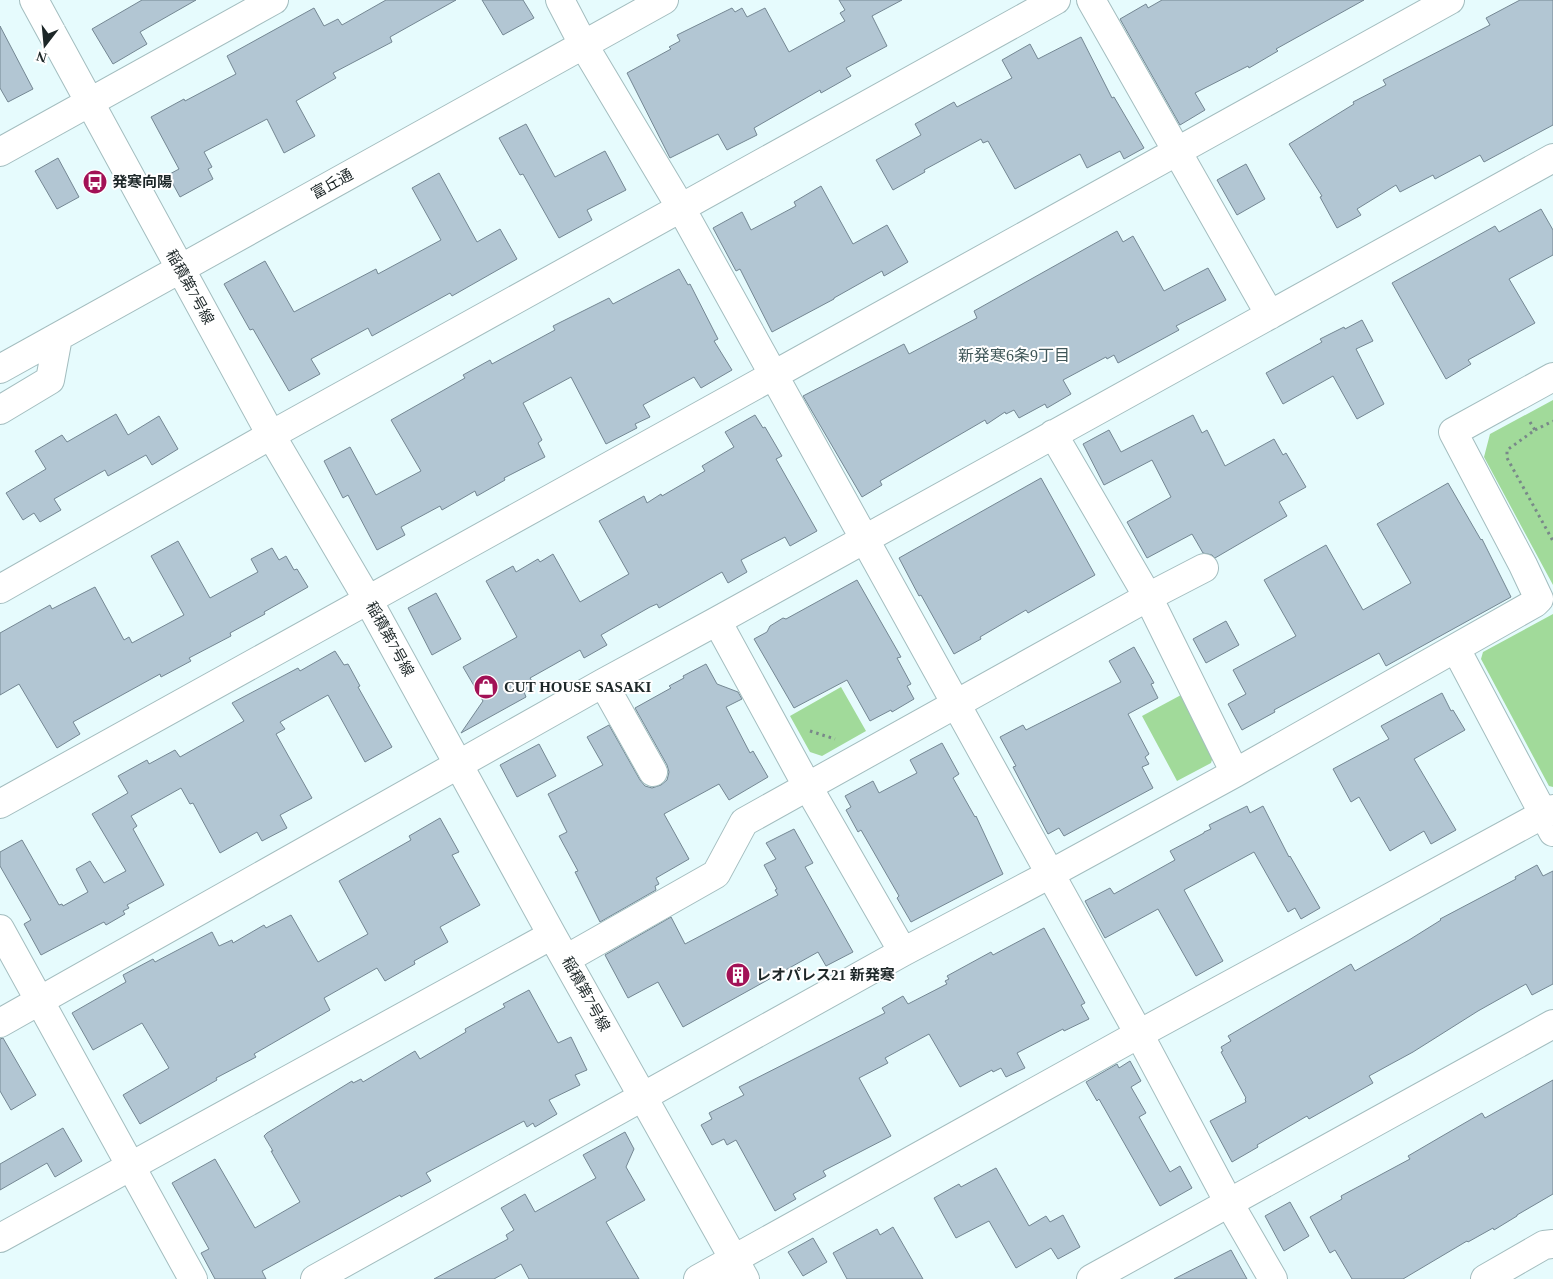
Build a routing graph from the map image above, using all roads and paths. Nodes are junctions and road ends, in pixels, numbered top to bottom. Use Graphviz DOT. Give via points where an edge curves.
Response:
graph roads {
  1 [pos="34,0"];
  2 [pos="274,0"];
  3 [pos="560,0"];
  4 [pos="664,0"];
  5 [pos="1056,0"];
  6 [pos="1091,0"];
  7 [pos="1450,0"];
  8 [pos="584,44"];
  9 [pos="90,101"];
  10 [pos="1178,151"];
  11 [pos="0,152"];
  12 [pos="1553,158"];
  13 [pos="681,208"];
  14 [pos="180,268"];
  15 [pos="1270,315"];
  16 [pos="58,337"];
  17 [pos="0,342"];
  18 [pos="26,354"];
  19 [pos="0,369"];
  20 [pos="774,376"];
  21 [pos="1553,377"];
  22 [pos="0,410"];
  23 [pos="1527,416"];
  24 [pos="1553,421"];
  25 [pos="1535,430"];
  26 [pos="1054,434"];
  27 [pos="271,435"];
  28 [pos="865,539"];
  29 [pos="1553,541"];
  30 [pos="1204,568"];
  31 [pos="0,589"];
  32 [pos="1148,597"];
  33 [pos="368,600"];
  34 [pos="717,621"];
  35 [pos="1456,649"];
  36 [pos="603,683"];
  37 [pos="956,704"];
  38 [pos="809,731"];
  39 [pos="844,741"];
  40 [pos="459,764"];
  41 [pos="653,772"];
  42 [pos="1234,773"];
  43 [pos="808,786"];
  44 [pos="0,804"];
  45 [pos="1550,818"];
  46 [pos="1049,875"];
  47 [pos="0,929"];
  48 [pos="552,935"];
  49 [pos="903,952"];
  50 [pos="566,959"];
  51 [pos="39,1002"];
  52 [pos="0,1024"];
  53 [pos="1553,1024"];
  54 [pos="1139,1034"];
  55 [pos="644,1097"];
  56 [pos="130,1166"];
  57 [pos="1229,1203"];
  58 [pos="0,1238"];
  59 [pos="1553,1244"];
  60 [pos="739,1269"];
  61 [pos="193,1279"];
  62 [pos="315,1279"];
  63 [pos="698,1279"];
  64 [pos="1091,1279"];
  65 [pos="1273,1279"];
  66 [pos="1484,1279"];
  1 -- 9 [label="street, 稲積第7号線"];
  2 -- 9 [label="street"];
  3 -- 8 [label="street"];
  4 -- 8 [label="street, 富丘通"];
  5 -- 13 [label="street"];
  6 -- 10 [label="street"];
  7 -- 10 [label="street"];
  8 -- 13 [label="street"];
  8 -- 14 [label="street, 富丘通"];
  9 -- 11 [label="street"];
  9 -- 14 [label="street, 稲積第7号線"];
  10 -- 15 [label="street"];
  10 -- 20 [label="street"];
  12 -- 15 [label="street"];
  13 -- 20 [label="street"];
  13 -- 27 [label="street"];
  14 -- 16 [label="street, 富丘通"];
  14 -- 27 [label="street, 稲積第7号線"];
  15 -- 26 [label="street"];
  16 -- 18 [label="street, 富丘通"];
  16 -- 22 [label="street" via="50,380"];
  17 -- 18 [label="street"];
  18 -- 19 [label="street, 富丘通"];
  20 -- 28 [label="street"];
  20 -- 33 [label="street"];
  21 -- 35 [label="street" via="1453,432 1539,599"];
  23 -- 25 [label="path"];
  24 -- 25 [label="path"];
  25 -- 29 [label="path" via="1507,450 1507,458"];
  26 -- 28 [label="street"];
  26 -- 32 [label="street"];
  27 -- 31 [label="street"];
  27 -- 33 [label="street, 稲積第7号線"];
  28 -- 34 [label="street"];
  28 -- 37 [label="street"];
  30 -- 32 [label="street"];
  32 -- 37 [label="street"];
  32 -- 42 [label="street"];
  33 -- 40 [label="street, 稲積第7号線"];
  33 -- 44 [label="street"];
  34 -- 36 [label="street"];
  34 -- 43 [label="street"];
  35 -- 42 [label="street"];
  35 -- 45 [label="street"];
  36 -- 40 [label="street"];
  36 -- 41 [label="street"];
  37 -- 43 [label="street"];
  37 -- 46 [label="street"];
  38 -- 39 [label="path"];
  40 -- 48 [label="street, 稲積第7号線"];
  40 -- 51 [label="street"];
  42 -- 46 [label="street"];
  43 -- 49 [label="street"];
  43 -- 50 [label="street" via="744,822 716,874"];
  45 -- 54 [label="street"];
  46 -- 49 [label="street"];
  46 -- 54 [label="street"];
  47 -- 51 [label="street"];
  48 -- 50 [label="street, 稲積第7号線"];
  48 -- 56 [label="street"];
  49 -- 55 [label="street"];
  50 -- 55 [label="street, 稲積第7号線"];
  51 -- 52 [label="street"];
  51 -- 56 [label="street"];
  53 -- 57 [label="street"];
  54 -- 57 [label="street"];
  54 -- 60 [label="street"];
  55 -- 60 [label="street, 稲積第7号線"];
  55 -- 62 [label="street"];
  56 -- 58 [label="street"];
  56 -- 61 [label="street"];
  57 -- 64 [label="street"];
  57 -- 65 [label="street"];
  59 -- 66 [label="street" via="1544,1245"];
  60 -- 63 [label="street"];
}
